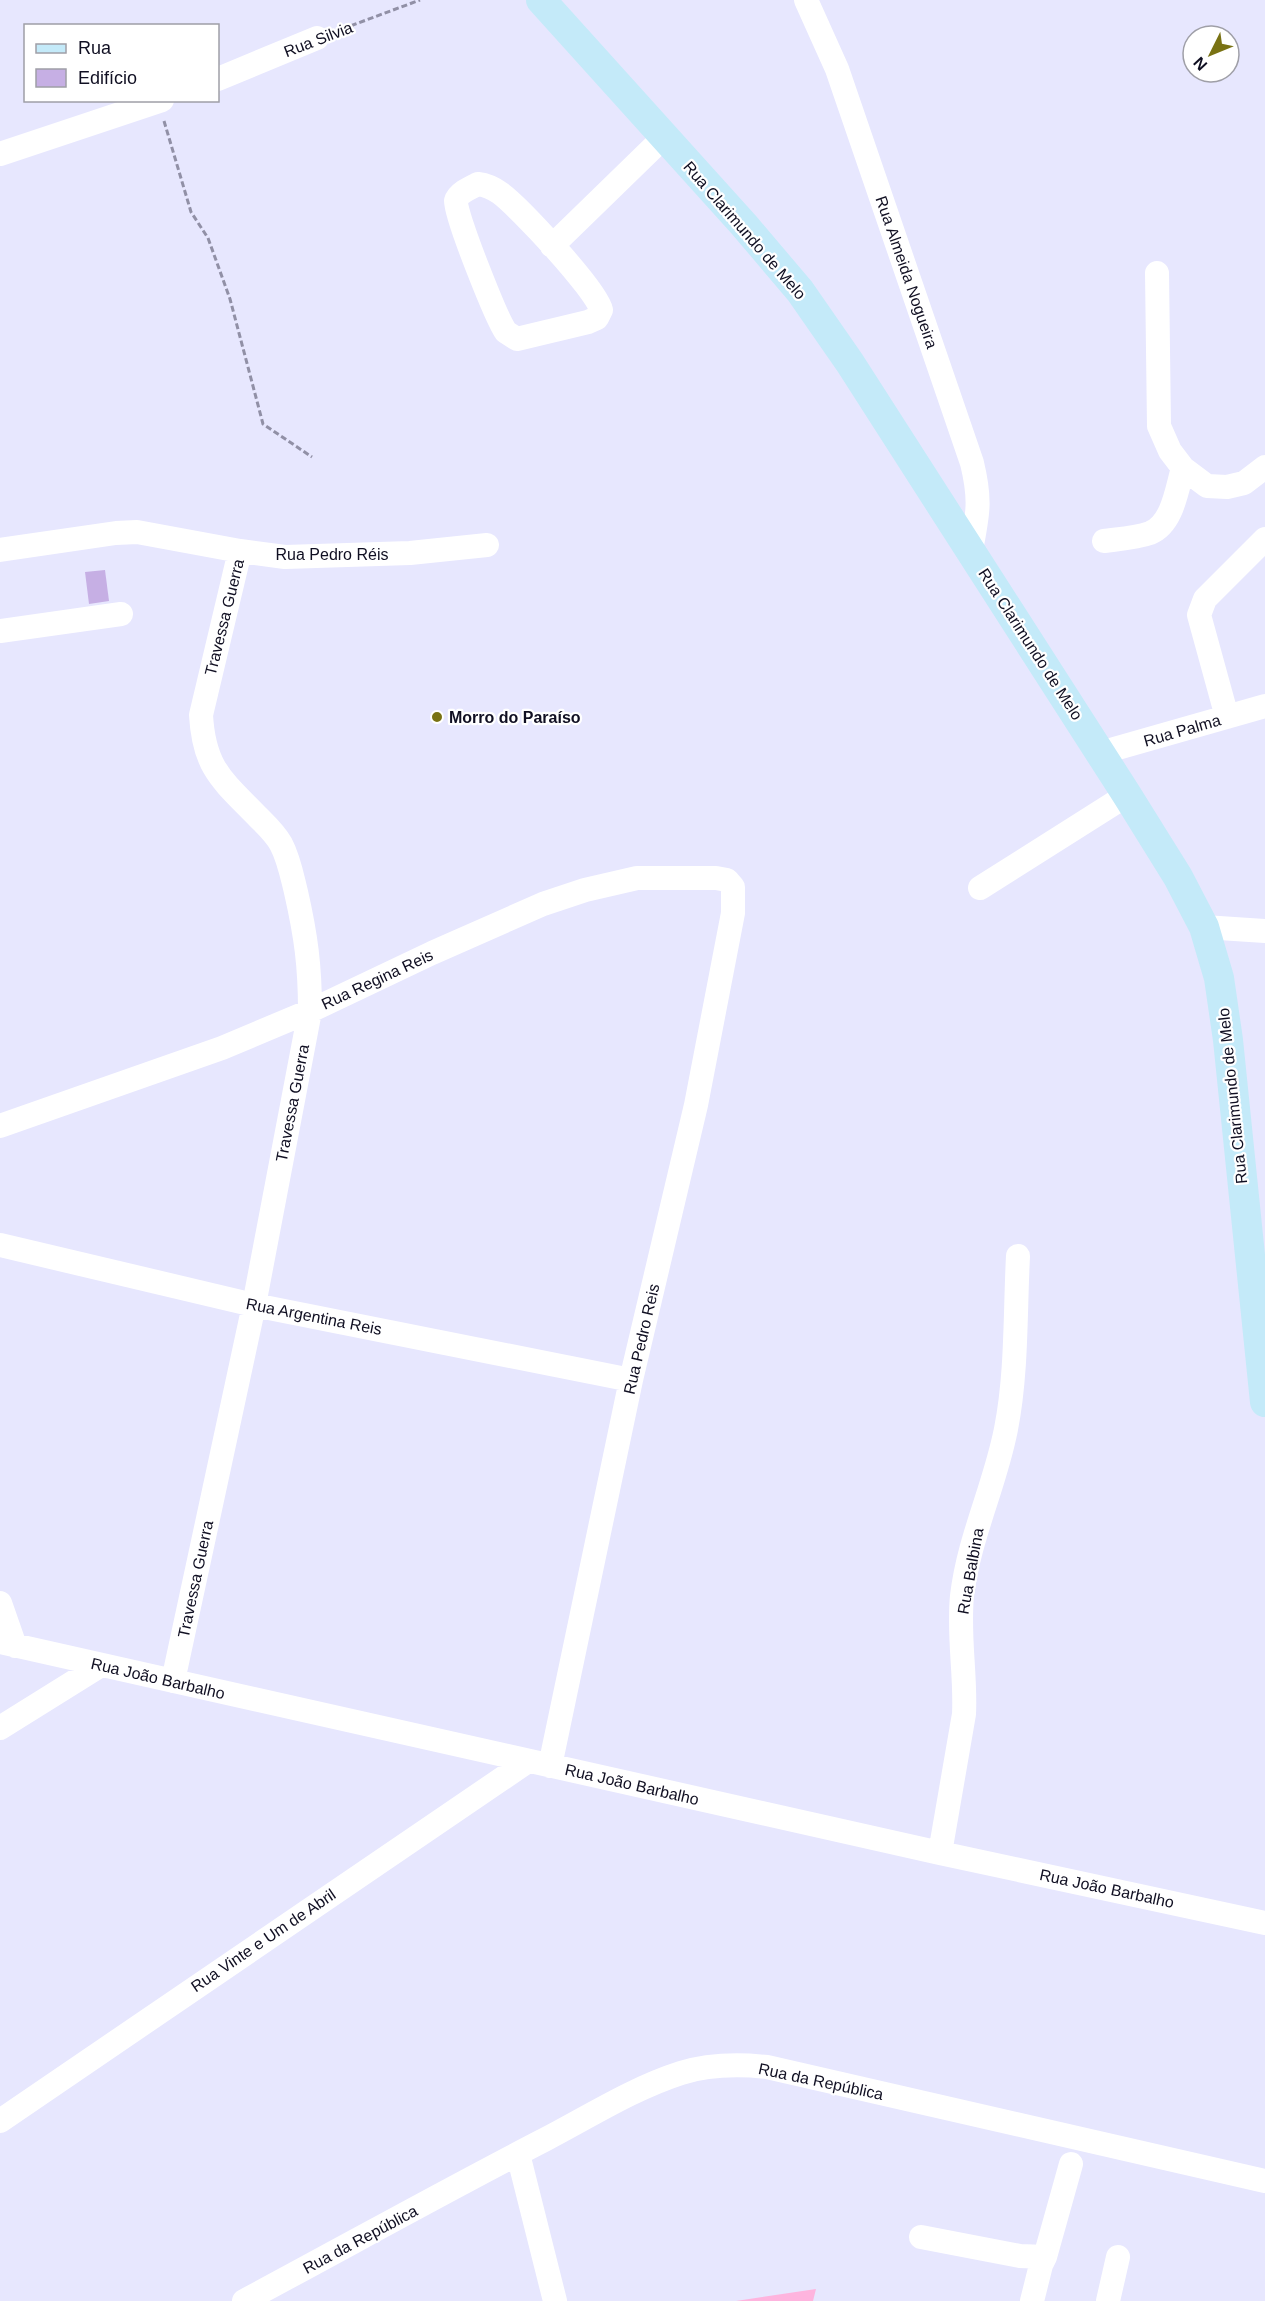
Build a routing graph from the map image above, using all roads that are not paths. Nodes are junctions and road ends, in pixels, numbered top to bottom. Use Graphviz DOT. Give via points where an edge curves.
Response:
graph roads {
  1 [pos="541,0"];
  2 [pos="806,0"];
  3 [pos="317,39"];
  4 [pos="219,79"];
  5 [pos="157,102"];
  6 [pos="664,137"];
  7 [pos="0,154"];
  8 [pos="552,246"];
  9 [pos="1157,273"];
  10 [pos="1265,467"];
  11 [pos="1183,468"];
  12 [pos="1265,539"];
  13 [pos="1104,541"];
  14 [pos="487,545"];
  15 [pos="0,550"];
  16 [pos="971,550"];
  17 [pos="240,551"];
  18 [pos="1265,560"];
  19 [pos="1241,565"];
  20 [pos="122,614"];
  21 [pos="0,631"];
  22 [pos="1265,706"];
  23 [pos="1227,717"];
  24 [pos="1100,753"];
  25 [pos="1127,795"];
  26 [pos="980,888"];
  27 [pos="733,913"];
  28 [pos="1204,927"];
  29 [pos="1265,931"];
  30 [pos="310,1011"];
  31 [pos="0,1126"];
  32 [pos="0,1245"];
  33 [pos="1018,1256"];
  34 [pos="254,1305"];
  35 [pos="630,1380"];
  36 [pos="1265,1402"];
  37 [pos="0,1602"];
  38 [pos="8,1644"];
  39 [pos="101,1665"];
  40 [pos="173,1681"];
  41 [pos="0,1728"];
  42 [pos="539,1763"];
  43 [pos="940,1853"];
  44 [pos="1265,1923"];
  45 [pos="0,2121"];
  46 [pos="518,2154"];
  47 [pos="1071,2164"];
  48 [pos="1265,2181"];
  49 [pos="921,2237"];
  50 [pos="1045,2257"];
  51 [pos="1118,2257"];
  52 [pos="244,2301"];
  53 [pos="555,2301"];
  54 [pos="1032,2301"];
  55 [pos="1108,2301"];
  1 -- 6 [label="main road, Rua Clarimundo de Melo"];
  2 -- 16 [label="street, Rua Almeida Nogueira" via="837,69 972,463 979,511"];
  3 -- 4 [label="street, Rua Silvia"];
  5 -- 7 [label="street"];
  6 -- 8 [label="street"];
  6 -- 16 [label="main road, Rua Clarimundo de Melo" via="800,291"];
  8 -- 8 [label="street" via="507,199 484,185 470,188 456,201 502,327 514,338 594,320 601,310 596,298"];
  9 -- 11 [label="street" via="1159,426"];
  10 -- 11 [label="street" via="1244,483 1227,487 1207,486"];
  11 -- 13 [label="street" via="1171,510 1161,525 1153,532"];
  12 -- 19 [label="street"];
  14 -- 17 [label="street, Rua Pedro Réis" via="319,557"];
  15 -- 17 [label="street, Rua Pedro Réis" via="137,532"];
  16 -- 24 [label="main road, Rua Clarimundo de Melo"];
  17 -- 30 [label="street, Travessa Guerra" via="201,715 202,740 217,774 281,843 304,922 310,963"];
  18 -- 19 [label="street"];
  19 -- 23 [label="street" via="1205,599 1199,615"];
  20 -- 21 [label="street"];
  22 -- 23 [label="street, Rua Palma"];
  23 -- 24 [label="street, Rua Palma"];
  24 -- 25 [label="main road, Rua Clarimundo de Melo"];
  25 -- 26 [label="street"];
  25 -- 28 [label="main road, Rua Clarimundo de Melo"];
  27 -- 30 [label="street, Rua Regina Reis" via="733,887 727,880 706,876 609,883 543,904"];
  27 -- 35 [label="street, Rua Pedro Reis" via="696,1105"];
  28 -- 29 [label="street"];
  28 -- 36 [label="main road, Rua Clarimundo de Melo" via="1219,978 1228,1040"];
  30 -- 31 [label="street, Rua Regina Reis" via="222,1048"];
  30 -- 34 [label="street, Travessa Guerra"];
  32 -- 34 [label="street, Rua Argentina Reis"];
  33 -- 43 [label="street, Rua Balbina" via="1006,1426 972,1542 962,1597 964,1714"];
  34 -- 35 [label="street, Rua Argentina Reis"];
  34 -- 40 [label="street, Travessa Guerra"];
  35 -- 42 [label="street, Rua Pedro Reis"];
  37 -- 38 [label="street"];
  38 -- 39 [label="street, Rua João Barbalho"];
  39 -- 40 [label="street, Rua João Barbalho"];
  39 -- 41 [label="street"];
  40 -- 42 [label="street, Rua João Barbalho"];
  42 -- 43 [label="street, Rua João Barbalho"];
  42 -- 45 [label="street, Rua Vinte e Um de Abril"];
  43 -- 44 [label="street, Rua João Barbalho"];
  46 -- 48 [label="street, Rua da República" via="681,2073 737,2064 767,2067"];
  46 -- 52 [label="street, Rua da República"];
  46 -- 53 [label="street"];
  47 -- 50 [label="street"];
  49 -- 50 [label="street"];
  50 -- 54 [label="street"];
  51 -- 55 [label="street"];
}
